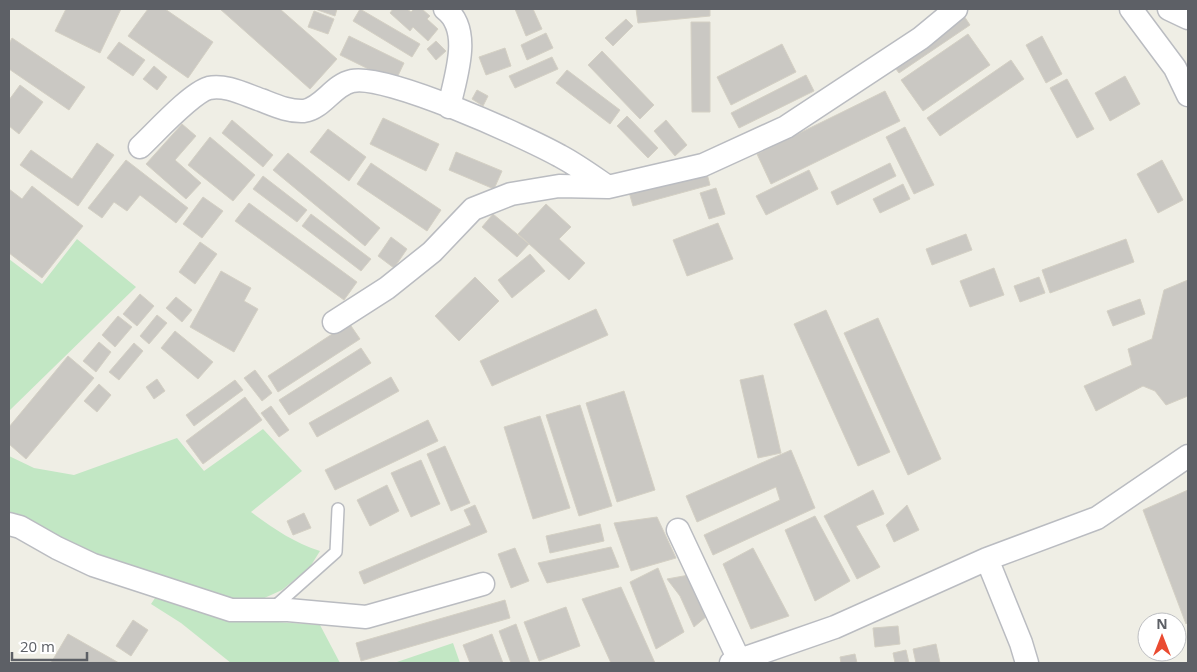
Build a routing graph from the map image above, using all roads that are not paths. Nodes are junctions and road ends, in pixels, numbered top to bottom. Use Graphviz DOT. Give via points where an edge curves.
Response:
graph roads {
  1 [pos="445,9"];
  2 [pos="956,9"];
  3 [pos="1131,9"];
  4 [pos="1169,9"];
  5 [pos="1188,18"];
  6 [pos="1188,95"];
  7 [pos="449,107"];
  8 [pos="140,146"];
  9 [pos="608,187"];
  10 [pos="334,322"];
  11 [pos="1188,456"];
  12 [pos="338,509"];
  13 [pos="9,524"];
  14 [pos="678,530"];
  15 [pos="987,560"];
  16 [pos="483,584"];
  17 [pos="271,610"];
  18 [pos="735,662"];
  19 [pos="1027,663"];
  1 -- 7 [label="street" via="453,15 459,32 460,52"];
  2 -- 9 [label="street" via="921,38 786,127 703,165"];
  3 -- 6 [label="street" via="1175,68"];
  4 -- 5 [label="street"];
  7 -- 8 [label="street" via="406,90 368,80 352,80 341,85 306,110 290,110 232,90 210,88 194,96"];
  7 -- 9 [label="street" via="518,134 561,156"];
  9 -- 10 [label="street" via="560,186 510,194 473,209 432,252 387,288"];
  11 -- 15 [label="street" via="1097,518"];
  12 -- 17 [label="lane" via="336,552"];
  13 -- 17 [label="street" via="93,564 171,591 231,610"];
  14 -- 18 [label="street"];
  15 -- 18 [label="street" via="835,627"];
  15 -- 19 [label="street"];
  16 -- 17 [label="street" via="366,617"];
}
